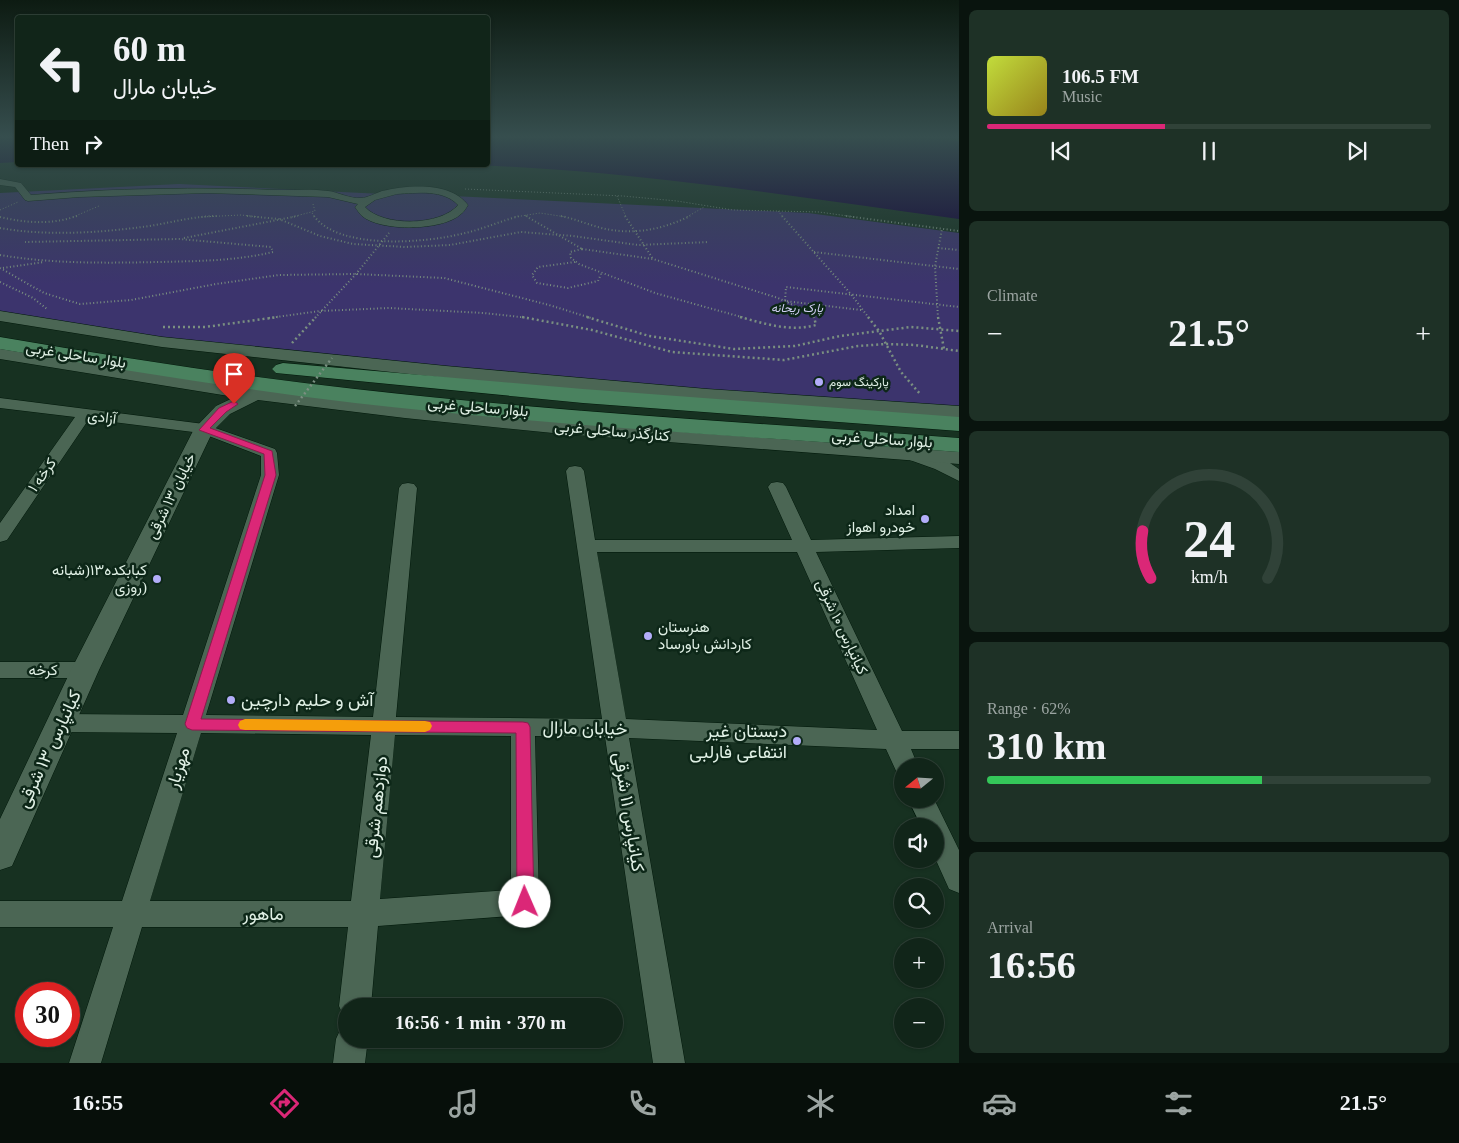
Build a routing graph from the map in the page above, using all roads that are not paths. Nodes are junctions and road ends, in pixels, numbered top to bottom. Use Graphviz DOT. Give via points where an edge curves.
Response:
graph roads {
  1 [pos="18,186"];
  2 [pos="364,202"];
  3 [pos="0,316"];
  4 [pos="0,326"];
  5 [pos="0,342"];
  6 [pos="0,354"];
  7 [pos="102,364"];
  8 [pos="72,366"];
  9 [pos="203,386"];
  10 [pos="255,394"];
  11 [pos="0,403"];
  12 [pos="959,412"];
  13 [pos="84,415"];
  14 [pos="587,416"];
  15 [pos="533,424"];
  16 [pos="959,424"];
  17 [pos="204,430"];
  18 [pos="669,436"];
  19 [pos="959,445"];
  20 [pos="913,455"];
  21 [pos="959,458"];
  22 [pos="575,471"];
  23 [pos="959,476"];
  24 [pos="777,487"];
  25 [pos="408,488"];
  26 [pos="0,536"];
  27 [pos="959,542"];
  28 [pos="586,546"];
  29 [pos="804,546"];
  30 [pos="0,670"];
  31 [pos="85,670"];
  32 [pos="61,723"];
  33 [pos="192,724"];
  34 [pos="384,726"];
  35 [pos="523,727"];
  36 [pos="616,728"];
  37 [pos="894,740"];
  38 [pos="959,740"];
  39 [pos="902,758"];
  40 [pos="944,847"];
  41 [pos="0,855"];
  42 [pos="959,880"];
  43 [pos="0,914"];
  44 [pos="132,914"];
  45 [pos="364,914"];
  46 [pos="356,998"];
  47 [pos="351,1048"];
  48 [pos="85,1063"];
  49 [pos="349,1063"];
  50 [pos="669,1063"];
  1 -- 2 [label="street" via="28,198 207,190 328,194"];
  2 -- 2 [label="street" via="390,193 427,191 452,196 463,205 455,215 444,220 398,224 362,213 360,207"];
  3 -- 12 [label="street" via="162,342 446,372 707,395"];
  4 -- 16 [label="main road, بلوار ساحلی غربی" via="264,367"];
  5 -- 7 [label="main road, بلوار ساحلی غربی"];
  6 -- 8 [label="street"];
  7 -- 8 [label="main road"];
  7 -- 9 [label="street, کنارگذر ساحلی غربی"];
  7 -- 14 [label="main road, بلوار ساحلی غربی" via="353,395"];
  9 -- 10 [label="street, کنارگذر ساحلی غربی"];
  9 -- 17 [label="street, خیابان ۱۳ شرقی" via="206,404"];
  10 -- 15 [label="street, کنارگذر ساحلی غربی"];
  10 -- 17 [label="street, خیابان ۱۳ شرقی" via="223,410"];
  11 -- 13 [label="street, آزادی"];
  13 -- 17 [label="street, آزادی"];
  13 -- 26 [label="street, کرخه ۱"];
  14 -- 15 [label="main road"];
  14 -- 18 [label="main road"];
  14 -- 19 [label="main road, بلوار ساحلی غربی"];
  15 -- 18 [label="street, کنارگذر ساحلی غربی"];
  17 -- 31 [label="street, خیابان ۱۳ شرقی"];
  17 -- 33 [label="street, مهزیار" via="269,453 270,475"];
  18 -- 20 [label="street, کنارگذر ساحلی غربی"];
  20 -- 21 [label="street, کنارگذر ساحلی غربی"];
  20 -- 23 [label="street" via="941,465"];
  22 -- 28 [label="street, کیانپارس ۱۱ شرقی"];
  24 -- 29 [label="street, کیانپارس ۱۰ شرقی"];
  25 -- 34 [label="street, دوازدهم شرقی"];
  27 -- 29 [label="street"];
  28 -- 29 [label="street"];
  28 -- 36 [label="street, کیانپارس ۱۱ شرقی"];
  29 -- 37 [label="street, کیانپارس ۱۰ شرقی"];
  30 -- 31 [label="street, کرخه"];
  31 -- 32 [label="street, کیانپارس ۱۳ شرقی"];
  32 -- 33 [label="street, خیابان مارال"];
  32 -- 41 [label="street, کیانپارس ۱۳ شرقی"];
  33 -- 34 [label="street, خیابان مارال"];
  33 -- 44 [label="street, مهزیار"];
  34 -- 35 [label="street, خیابان مارال"];
  34 -- 45 [label="street, دوازدهم شرقی"];
  35 -- 36 [label="street, خیابان مارال"];
  35 -- 45 [label="street, ماهور" via="525,902"];
  36 -- 37 [label="street, خیابان مارال"];
  36 -- 50 [label="street, کیانپارس ۱۱ شرقی"];
  37 -- 38 [label="street, خیابان مارال"];
  37 -- 39 [label="street, کیانپارس ۱۰ شرقی"];
  40 -- 42 [label="street"];
  43 -- 44 [label="street, ماهور"];
  44 -- 45 [label="street, ماهور"];
  44 -- 48 [label="street, مهزیار"];
  45 -- 46 [label="street, دوازدهم شرقی"];
  47 -- 49 [label="street"];
}
